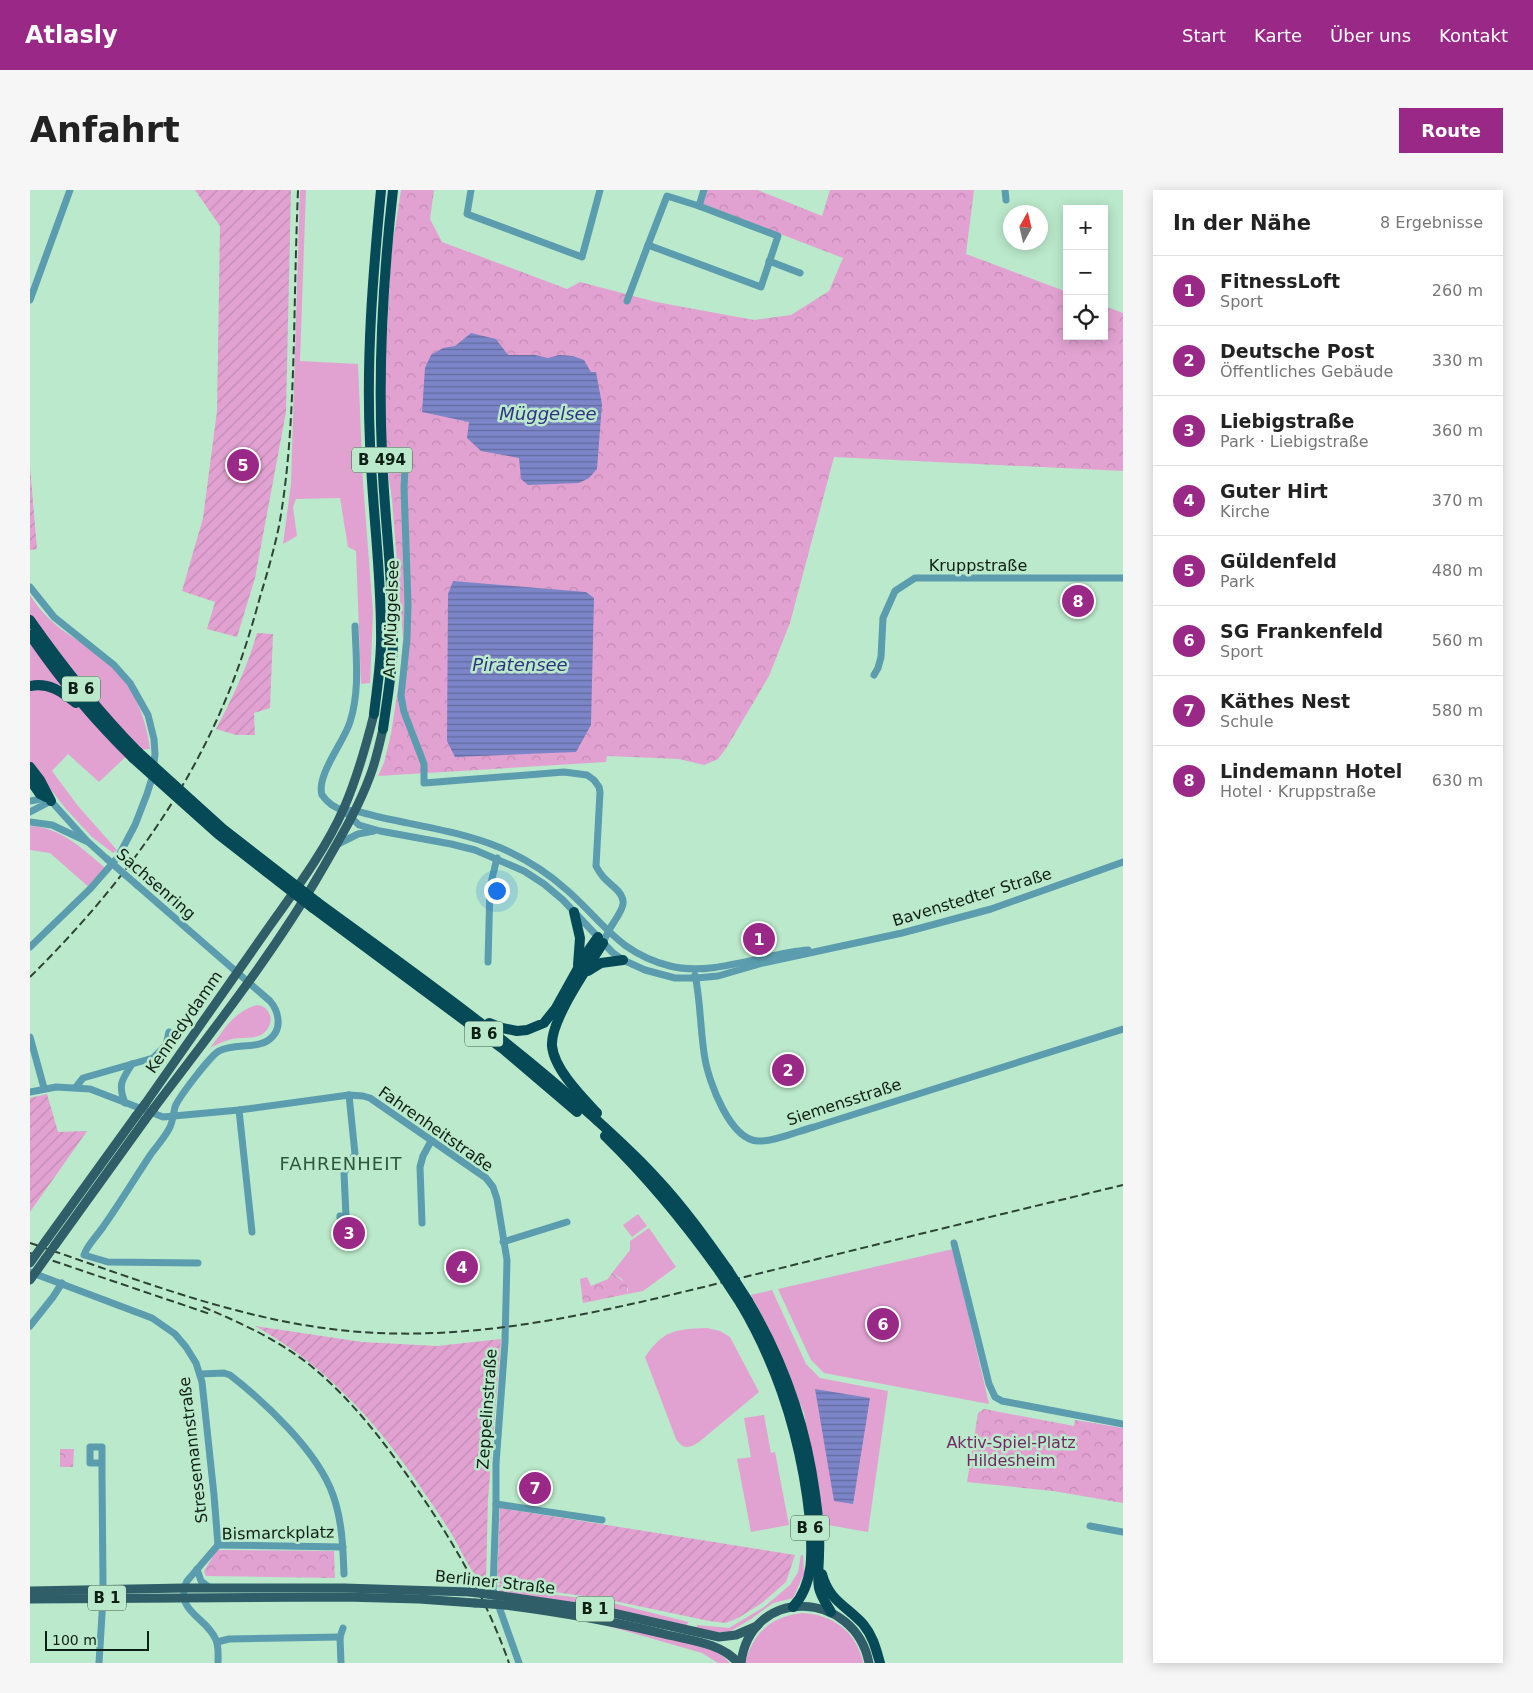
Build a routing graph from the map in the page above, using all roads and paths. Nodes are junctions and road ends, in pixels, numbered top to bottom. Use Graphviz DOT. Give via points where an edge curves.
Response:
graph roads {
  1 [pos="70,190"];
  2 [pos="381,190"];
  3 [pos="393,190"];
  4 [pos="471,190"];
  5 [pos="600,190"];
  6 [pos="704,190"];
  7 [pos="1005,190"];
  8 [pos="1006,200"];
  9 [pos="699,206"];
  10 [pos="648,245"];
  11 [pos="769,261"];
  12 [pos="800,273"];
  13 [pos="30,300"];
  14 [pos="627,301"];
  15 [pos="406,452"];
  16 [pos="1123,578"];
  17 [pos="30,587"];
  18 [pos="30,620"];
  19 [pos="355,626"];
  20 [pos="30,635"];
  21 [pos="874,675"];
  22 [pos="30,686"];
  23 [pos="374,714"];
  24 [pos="96,720"];
  25 [pos="383,729"];
  26 [pos="135,755"];
  27 [pos="30,768"];
  28 [pos="30,780"];
  29 [pos="51,800"];
  30 [pos="30,801"];
  31 [pos="343,810"];
  32 [pos="30,812"];
  33 [pos="353,815"];
  34 [pos="30,822"];
  35 [pos="380,831"];
  36 [pos="87,841"];
  37 [pos="335,846"];
  38 [pos="497,858"];
  39 [pos="1123,862"];
  40 [pos="315,905"];
  41 [pos="574,912"];
  42 [pos="608,931"];
  43 [pos="600,940"];
  44 [pos="30,946"];
  45 [pos="826,950"];
  46 [pos="623,960"];
  47 [pos="488,962"];
  48 [pos="694,968"];
  49 [pos="581,971"];
  50 [pos="237,973"];
  51 [pos="696,978"];
  52 [pos="248,982"];
  53 [pos="474,1016"];
  54 [pos="1123,1028"];
  55 [pos="169,1032"];
  56 [pos="30,1037"];
  57 [pos="132,1064"];
  58 [pos="76,1087"];
  59 [pos="44,1088"];
  60 [pos="30,1092"];
  61 [pos="349,1095"];
  62 [pos="125,1104"];
  63 [pos="239,1110"];
  64 [pos="173,1117"];
  65 [pos="431,1142"];
  66 [pos="631,1151"];
  67 [pos="646,1172"];
  68 [pos="422,1222"];
  69 [pos="567,1222"];
  70 [pos="252,1232"];
  71 [pos="503,1242"];
  72 [pos="954,1243"];
  73 [pos="341,1245"];
  74 [pos="30,1263"];
  75 [pos="198,1263"];
  76 [pos="30,1272"];
  77 [pos="30,1280"];
  78 [pos="62,1283"];
  79 [pos="744,1303"];
  80 [pos="506,1316"];
  81 [pos="30,1326"];
  82 [pos="200,1374"];
  83 [pos="1123,1424"];
  84 [pos="102,1463"];
  85 [pos="496,1504"];
  86 [pos="602,1520"];
  87 [pos="1090,1526"];
  88 [pos="1123,1532"];
  89 [pos="218,1545"];
  90 [pos="343,1547"];
  91 [pos="819,1556"];
  92 [pos="197,1570"];
  93 [pos="344,1574"];
  94 [pos="184,1588"];
  95 [pos="210,1588"];
  96 [pos="30,1590"];
  97 [pos="344,1593"];
  98 [pos="103,1594"];
  99 [pos="184,1598"];
  100 [pos="30,1599"];
  101 [pos="794,1607"];
  102 [pos="831,1612"];
  103 [pos="757,1626"];
  104 [pos="343,1628"];
  105 [pos="686,1634"];
  106 [pos="340,1637"];
  107 [pos="699,1638"];
  108 [pos="217,1642"];
  109 [pos="99,1663"];
  110 [pos="218,1663"];
  111 [pos="340,1663"];
  112 [pos="519,1663"];
  113 [pos="740,1663"];
  114 [pos="869,1663"];
  115 [pos="880,1663"];
  1 -- 13 [label="street"];
  2 -- 23 [label="highway, B 494" via="372,275 369,369 381,634"];
  3 -- 25 [label="highway, B 494" via="381,341 382,454 393,640"];
  4 -- 5 [label="street" via="467,214 582,258"];
  6 -- 9 [label="street"];
  7 -- 8 [label="street"];
  9 -- 10 [label="street" via="667,196"];
  9 -- 11 [label="street" via="778,236"];
  10 -- 11 [label="street" via="761,287"];
  10 -- 14 [label="street"];
  11 -- 12 [label="street"];
  15 -- 42 [label="street, Am Müggelsee" via="408,604 401,696 424,764 424,783 564,772 587,775 594,780 600,792 596,866 600,876 620,892 624,900 621,913"];
  16 -- 21 [label="street, Kruppstraße" via="915,578 895,591 883,618 882,657"];
  17 -- 44 [label="street" via="54,617 105,657 130,683 148,715 155,754 147,794 118,857 90,889"];
  18 -- 26 [label="highway, B 6"];
  19 -- 31 [label="street" via="356,697 350,723 320,787 325,800"];
  20 -- 24 [label="highway, B 6"];
  22 -- 24 [label="highway" via="55,688"];
  23 -- 31 [label="main road, Kennedydamm / B 494" via="364,755"];
  24 -- 26 [label="highway, B 6"];
  25 -- 33 [label="main road, B 494" via="373,768"];
  26 -- 40 [label="highway, B 6, bridge"];
  27 -- 29 [label="highway"];
  28 -- 29 [label="highway" via="40,794"];
  29 -- 30 [label="street"];
  29 -- 32 [label="street"];
  29 -- 36 [label="street, Sachsenring"];
  31 -- 33 [label="street, Bavenstedter Straße"];
  31 -- 50 [label="main road, Kennedydamm / B 494" via="303,879"];
  33 -- 35 [label="street, Bavenstedter Straße" via="359,825"];
  33 -- 37 [label="main road, Kennedydamm / B 494"];
  33 -- 42 [label="street, Bavenstedter Straße" via="454,833 501,848 550,876"];
  34 -- 36 [label="street" via="52,825"];
  35 -- 37 [label="street" via="358,834"];
  35 -- 38 [label="street, Bavenstedter Straße" via="451,844"];
  36 -- 50 [label="street, Sachsenring, bridge"];
  37 -- 52 [label="main road, Kennedydamm / B 494" via="314,884"];
  38 -- 41 [label="street, Bavenstedter Straße" via="544,884"];
  38 -- 47 [label="street" via="490,887"];
  39 -- 45 [label="street, Bavenstedter Straße" via="991,909"];
  40 -- 53 [label="highway, B 6"];
  40 -- 67 [label="highway, B 6" via="503,1049"];
  41 -- 43 [label="street, Bavenstedter Straße"];
  41 -- 49 [label="highway" via="580,938"];
  42 -- 43 [label="street"];
  42 -- 48 [label="street, Bavenstedter Straße" via="624,945 651,960"];
  43 -- 46 [label="street, Bavenstedter Straße"];
  43 -- 49 [label="highway"];
  45 -- 48 [label="street, Bavenstedter Straße" via="794,951 763,959"];
  45 -- 51 [label="street, Bavenstedter Straße" via="718,976"];
  46 -- 49 [label="highway" via="601,963"];
  46 -- 51 [label="street, Bavenstedter Straße" via="660,975"];
  48 -- 51 [label="street, Siemensstraße"];
  49 -- 53 [label="highway" via="556,1008 544,1023 537,1026 509,1031"];
  49 -- 66 [label="highway" via="558,1021 553,1037 554,1054 574,1087"];
  50 -- 52 [label="street, Sachsenring"];
  50 -- 74 [label="main road, Kennedydamm, bridge"];
  51 -- 54 [label="street, Siemensstraße" via="705,1059 721,1105 742,1135 757,1142 814,1127"];
  52 -- 64 [label="street, Sachsenring" via="276,1008 275,1035 263,1043 219,1051 175,1106"];
  52 -- 77 [label="main road, Kennedydamm, bridge"];
  53 -- 66 [label="highway, B 6" via="548,1076"];
  55 -- 57 [label="street" via="166,1045 158,1055"];
  56 -- 59 [label="street"];
  57 -- 58 [label="street" via="84,1078"];
  57 -- 62 [label="street" via="122,1079 120,1090"];
  58 -- 59 [label="street"];
  58 -- 62 [label="street, Fahrenheitstraße" via="105,1094"];
  59 -- 60 [label="street"];
  61 -- 63 [label="street, Fahrenheitstraße"];
  61 -- 65 [label="street, Fahrenheitstraße" via="370,1098"];
  61 -- 73 [label="street" via="355,1154 344,1174 346,1216 340,1216"];
  62 -- 64 [label="street, Fahrenheitstraße" via="163,1117"];
  63 -- 64 [label="street, Fahrenheitstraße"];
  63 -- 70 [label="street"];
  64 -- 75 [label="street" via="170,1128 84,1255 108,1262"];
  65 -- 68 [label="street" via="420,1167"];
  65 -- 71 [label="street, Fahrenheitstraße" via="486,1178 493,1187"];
  66 -- 67 [label="highway, B 6"];
  67 -- 79 [label="highway, B 6, bridge" via="724,1271"];
  69 -- 71 [label="street"];
  71 -- 80 [label="street, Fahrenheitstraße" via="507,1260"];
  72 -- 83 [label="street" via="995,1397"];
  76 -- 78 [label="street, Stresemannstraße"];
  78 -- 81 [label="street"];
  78 -- 82 [label="street, Stresemannstraße" via="159,1322 186,1346"];
  79 -- 91 [label="highway, B 6" via="763,1328 799,1418 815,1495"];
  79 -- 101 [label="highway, B 6" via="784,1399 805,1480 811,1565 805,1589"];
  80 -- 85 [label="street, Zeppelinstraße"];
  82 -- 89 [label="street, Stresemannstraße"];
  82 -- 90 [label="street" via="230,1375 299,1440 318,1464 333,1494"];
  84 -- 98 [label="street"];
  85 -- 86 [label="street"];
  85 -- 112 [label="street, Zeppelinstraße" via="493,1590"];
  87 -- 88 [label="street"];
  89 -- 90 [label="street, Bismarckplatz"];
  89 -- 92 [label="street, Bismarckplatz"];
  90 -- 93 [label="street, Bismarckplatz"];
  91 -- 102 [label="highway, B 6" via="819,1588"];
  91 -- 115 [label="highway" via="829,1591 866,1629"];
  92 -- 94 [label="street, Bismarckplatz"];
  92 -- 95 [label="street" via="201,1581"];
  94 -- 95 [label="main road, B 1"];
  94 -- 98 [label="main road, B 1"];
  94 -- 99 [label="street"];
  95 -- 97 [label="main road, B 1"];
  96 -- 98 [label="main road, B 1"];
  97 -- 99 [label="main road, B 1"];
  97 -- 105 [label="main road, Berliner Straße / B 1, bridge" via="506,1605"];
  97 -- 105 [label="main road, Berliner Straße / B 1, bridge" via="470,1592 604,1611"];
  98 -- 99 [label="main road, B 1"];
  98 -- 100 [label="main road, B 1"];
  98 -- 109 [label="street"];
  99 -- 108 [label="street" via="186,1607"];
  101 -- 102 [label="main road" via="812,1606"];
  101 -- 103 [label="main road" via="776,1611"];
  102 -- 114 [label="main road" via="856,1634"];
  103 -- 107 [label="main road, Berliner Straße / B 1" via="727,1637"];
  103 -- 113 [label="main road" via="747,1641"];
  104 -- 106 [label="street"];
  105 -- 107 [label="main road, Berliner Straße / B 1"];
  106 -- 108 [label="street" via="229,1639"];
  106 -- 111 [label="street"];
  107 -- 113 [label="main road, Berliner Straße / B 1"];
  108 -- 110 [label="street"];
}
